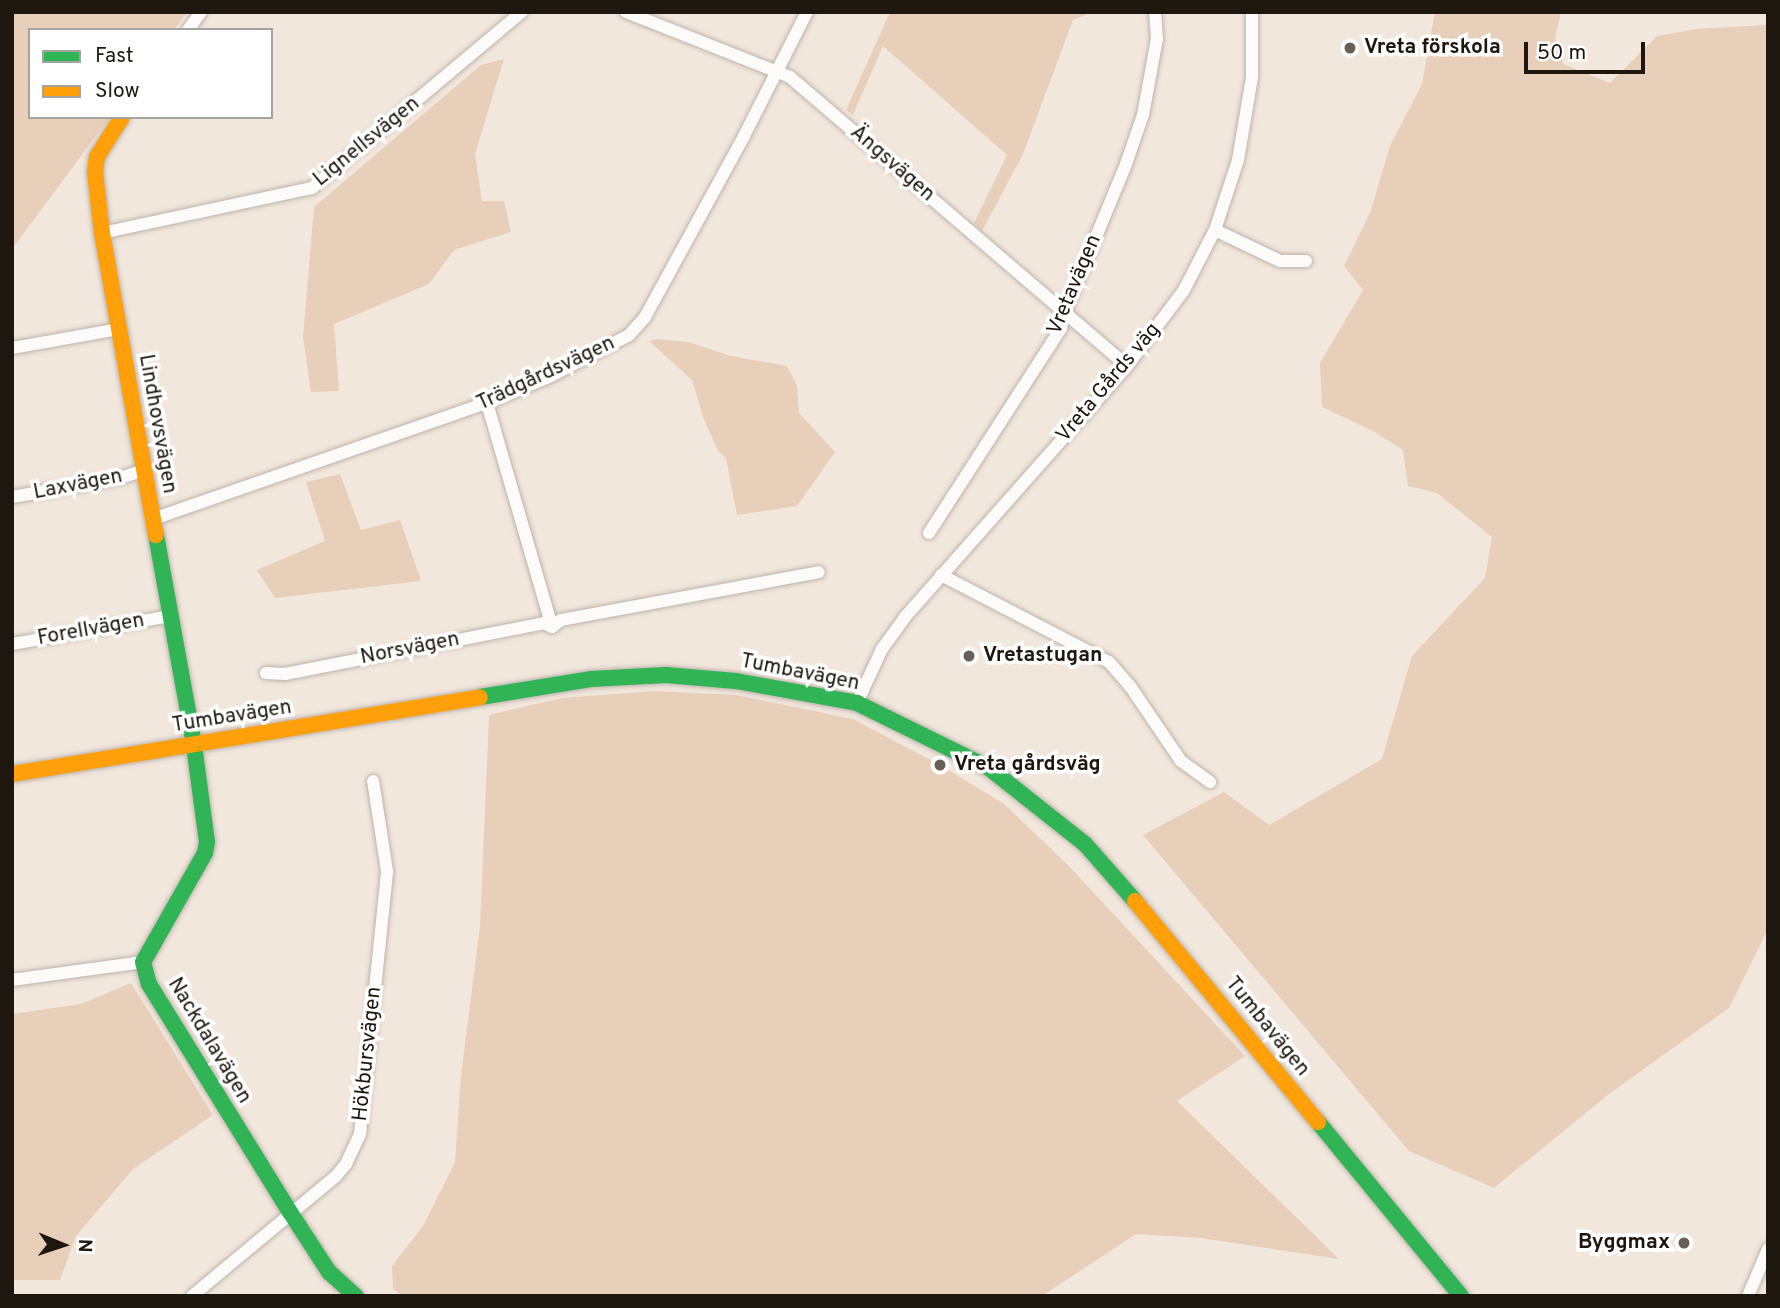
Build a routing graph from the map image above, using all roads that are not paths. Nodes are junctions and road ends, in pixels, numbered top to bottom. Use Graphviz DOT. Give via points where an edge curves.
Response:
graph roads {
  1 [pos="201,12"];
  2 [pos="522,12"];
  3 [pos="626,12"];
  4 [pos="807,12"];
  5 [pos="1155,12"];
  6 [pos="1252,12"];
  7 [pos="189,28"];
  8 [pos="778,70"];
  9 [pos="121,119"];
  10 [pos="1215,230"];
  11 [pos="102,233"];
  12 [pos="1306,261"];
  13 [pos="1064,314"];
  14 [pos="119,329"];
  15 [pos="12,348"];
  16 [pos="1127,366"];
  17 [pos="487,403"];
  18 [pos="144,471"];
  19 [pos="12,497"];
  20 [pos="153,519"];
  21 [pos="929,533"];
  22 [pos="819,572"];
  23 [pos="941,575"];
  24 [pos="170,616"];
  25 [pos="552,627"];
  26 [pos="12,644"];
  27 [pos="266,673"];
  28 [pos="857,703"];
  29 [pos="194,745"];
  30 [pos="12,774"];
  31 [pos="373,781"];
  32 [pos="1210,782"];
  33 [pos="143,962"];
  34 [pos="12,980"];
  35 [pos="290,1212"];
  36 [pos="1768,1249"];
  37 [pos="192,1296"];
  38 [pos="356,1296"];
  39 [pos="1461,1296"];
  40 [pos="1748,1296"];
  1 -- 7 [label="street"];
  2 -- 11 [label="street, Lignellsvägen" via="312,188"];
  3 -- 8 [label="street, Ängsvägen"];
  4 -- 8 [label="street, Trädgårdsvägen"];
  5 -- 13 [label="street, Vretavägen" via="1157,39 1143,115"];
  6 -- 10 [label="street, Vreta Gårds väg" via="1249,108"];
  8 -- 13 [label="street, Ängsvägen"];
  8 -- 17 [label="street, Trädgårdsvägen" via="638,326 564,370"];
  9 -- 11 [label="main road, Lindhovsvägen" via="97,157"];
  10 -- 12 [label="street" via="1280,261"];
  10 -- 16 [label="street, Vreta Gårds väg" via="1184,290"];
  11 -- 14 [label="main road, Lindhovsvägen"];
  13 -- 16 [label="street, Ängsvägen"];
  13 -- 21 [label="street, Vretavägen" via="1061,328"];
  14 -- 15 [label="street"];
  14 -- 18 [label="main road, Lindhovsvägen"];
  16 -- 23 [label="street, Vreta Gårds väg"];
  17 -- 20 [label="street, Trädgårdsvägen"];
  17 -- 25 [label="street"];
  18 -- 19 [label="street, Laxvägen"];
  18 -- 20 [label="main road, Lindhovsvägen"];
  20 -- 24 [label="main road, Lindhovsvägen"];
  22 -- 25 [label="street, Norsvägen" via="561,620"];
  23 -- 28 [label="street, Vreta Gårds väg" via="882,649"];
  23 -- 32 [label="street" via="1109,662 1181,761"];
  24 -- 26 [label="street, Forellvägen"];
  24 -- 29 [label="main road, Lindhovsvägen"];
  25 -- 27 [label="street, Norsvägen" via="544,622 285,674"];
  28 -- 29 [label="main road, Tumbavägen" via="736,681 666,675 591,679"];
  28 -- 39 [label="main road, Tumbavägen" via="989,768 1085,844"];
  29 -- 30 [label="main road, Tumbavägen"];
  29 -- 33 [label="main road, Nackdalavägen" via="205,853"];
  31 -- 35 [label="street, Hökbursvägen" via="387,871 360,1134 336,1176"];
  33 -- 34 [label="street"];
  33 -- 35 [label="main road, Nackdalavägen" via="149,984"];
  35 -- 37 [label="street, Hökbursvägen"];
  35 -- 38 [label="main road, Nackdalavägen" via="329,1272"];
  36 -- 40 [label="street"];
}
